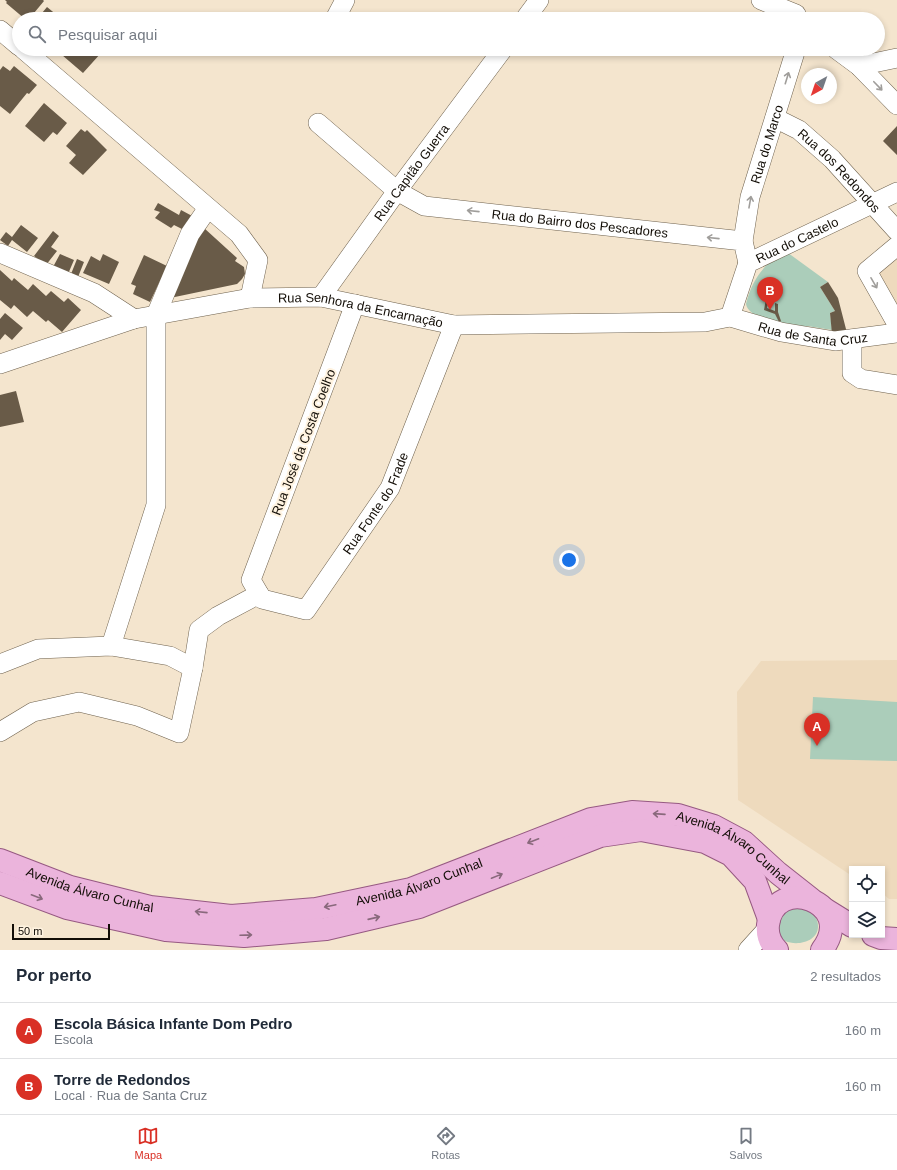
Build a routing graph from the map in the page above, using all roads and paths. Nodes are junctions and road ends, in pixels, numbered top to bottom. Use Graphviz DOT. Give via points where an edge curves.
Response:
graph roads {
  1 [pos="345,0"];
  2 [pos="539,0"];
  3 [pos="761,0"];
  4 [pos="797,11"];
  5 [pos="338,12"];
  6 [pos="530,12"];
  7 [pos="0,30"];
  8 [pos="12,40"];
  9 [pos="31,56"];
  10 [pos="498,56"];
  11 [pos="794,56"];
  12 [pos="845,56"];
  13 [pos="897,58"];
  14 [pos="859,66"];
  15 [pos="897,105"];
  16 [pos="775,118"];
  17 [pos="318,123"];
  18 [pos="397,191"];
  19 [pos="897,192"];
  20 [pos="872,203"];
  21 [pos="208,208"];
  22 [pos="897,232"];
  23 [pos="744,241"];
  24 [pos="897,246"];
  25 [pos="0,253"];
  26 [pos="748,263"];
  27 [pos="322,297"];
  28 [pos="250,298"];
  29 [pos="355,304"];
  30 [pos="156,315"];
  31 [pos="730,317"];
  32 [pos="134,319"];
  33 [pos="897,324"];
  34 [pos="454,325"];
  35 [pos="897,333"];
  36 [pos="852,339"];
  37 [pos="0,364"];
  38 [pos="897,385"];
  39 [pos="255,587"];
  40 [pos="111,646"];
  41 [pos="0,664"];
  42 [pos="194,668"];
  43 [pos="0,732"];
  44 [pos="0,860"];
  45 [pos="0,883"];
  46 [pos="817,903"];
  47 [pos="768,924"];
  48 [pos="849,924"];
  49 [pos="881,938"];
  50 [pos="897,939"];
  51 [pos="748,950"];
  52 [pos="777,950"];
  53 [pos="822,950"];
  1 -- 5 [label="street"];
  2 -- 6 [label="street"];
  3 -- 4 [label="street"];
  7 -- 8 [label="street"];
  9 -- 21 [label="street"];
  10 -- 18 [label="street, Rua Capitão Guerra"];
  16 -- 11 [label="street, Rua do Marco, one-way"];
  12 -- 14 [label="street"];
  13 -- 14 [label="street"];
  14 -- 15 [label="street, one-way"];
  16 -- 20 [label="street, Rua dos Redondos" via="799,130 832,159"];
  23 -- 16 [label="street, Rua do Marco, one-way" via="750,197"];
  17 -- 18 [label="street, Rua do Bairro dos Pescadores"];
  23 -- 18 [label="street, Rua do Bairro dos Pescadores, one-way" via="424,206"];
  18 -- 27 [label="street, Rua Capitão Guerra"];
  19 -- 20 [label="street, Rua do Castelo"];
  20 -- 22 [label="street, Rua dos Redondos"];
  20 -- 26 [label="street, Rua do Castelo"];
  21 -- 28 [label="street" via="239,234 258,260"];
  21 -- 30 [label="street" via="190,234"];
  23 -- 26 [label="street"];
  24 -- 33 [label="street, one-way" via="867,271"];
  25 -- 32 [label="street" via="94,293"];
  26 -- 31 [label="street, Rua do Castelo"];
  27 -- 28 [label="street, Rua Senhora da Encarnação"];
  27 -- 29 [label="street, Rua Senhora da Encarnação"];
  28 -- 30 [label="street, Rua Senhora da Encarnação"];
  29 -- 34 [label="street, Rua Senhora da Encarnação"];
  29 -- 39 [label="street, Rua José da Costa Coelho"];
  30 -- 32 [label="street, Rua Senhora da Encarnação"];
  30 -- 40 [label="street" via="156,505"];
  31 -- 34 [label="street, Rua Senhora da Encarnação" via="705,322"];
  31 -- 36 [label="street, Rua de Santa Cruz" via="780,332 835,341"];
  32 -- 37 [label="street, Rua Senhora da Encarnação"];
  34 -- 39 [label="street, Rua Fonte do Frade" via="390,488 306,610 262,599"];
  35 -- 36 [label="street, Rua de Santa Cruz"];
  36 -- 38 [label="street" via="852,373 861,379"];
  39 -- 42 [label="street" via="199,630"];
  40 -- 41 [label="street" via="38,648"];
  40 -- 42 [label="street" via="170,656"];
  42 -- 43 [label="street" via="179,733 137,716 79,702 33,712"];
  46 -- 44 [label="main road, Avenida Álvaro Cunhal, one-way" via="744,842 714,826 678,816 632,812 591,819 411,889 316,909 231,916 150,907 70,887"];
  45 -- 47 [label="main road, Avenida Álvaro Cunhal, one-way" via="67,908 166,930 244,936 326,929 419,907 600,836 641,830 705,842 731,855 755,881"];
  46 -- 47 [label="main road" via="796,897 781,902 773,910"];
  46 -- 48 [label="main road, Avenida Álvaro Cunhal"];
  46 -- 53 [label="main road" via="830,922 831,932"];
  47 -- 51 [label="street"];
  47 -- 52 [label="main road, Avenida Álvaro Cunhal" via="770,940"];
  49 -- 50 [label="main road"];
}
